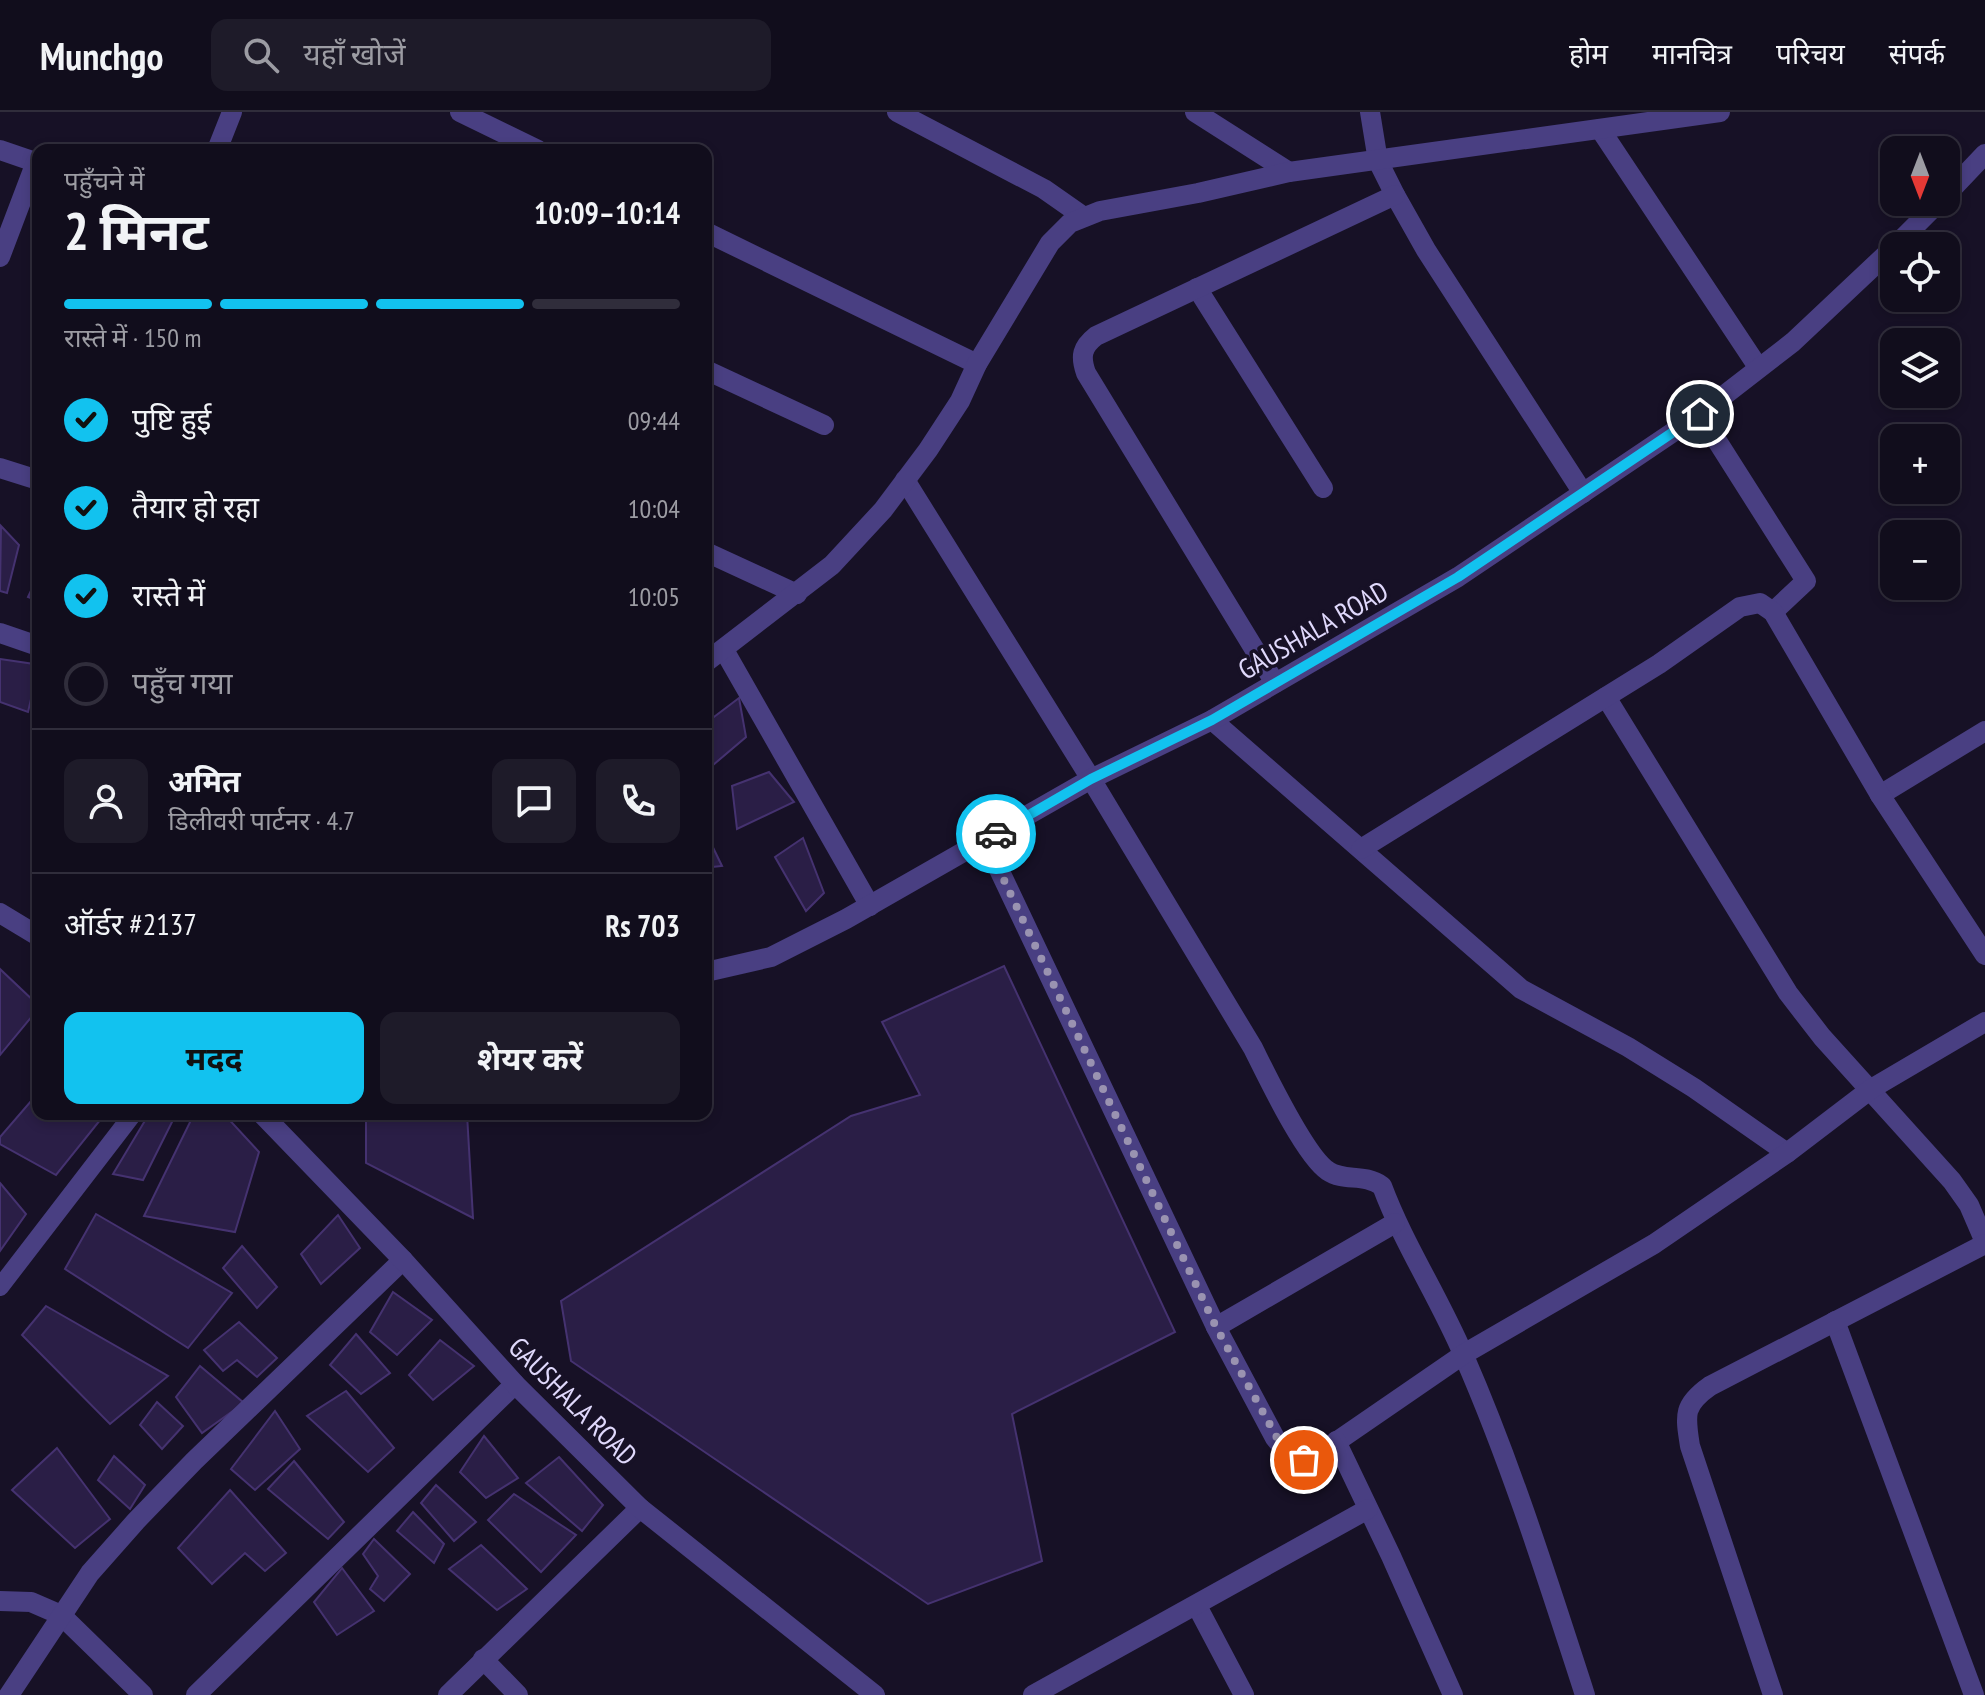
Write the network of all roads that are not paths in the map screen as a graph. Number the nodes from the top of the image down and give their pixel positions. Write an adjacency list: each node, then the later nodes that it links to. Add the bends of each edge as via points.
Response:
1 (232, 112): 8 (street)
2 (460, 112): 9 (street)
3 (897, 112): 19 (street, via 1044,189)
4 (1195, 112): 14 (street)
5 (1370, 112): 13 (street)
6 (1720, 112): 7 (street)
7 (1600, 129): 13 (street); 26 (street)
8 (223, 144)
9 (526, 144)
10 (0, 150): 12 (street)
11 (1985, 154): 16 (street)
12 (32, 160)
13 (1378, 161): 14 (street); 17 (street)
14 (1289, 172): 19 (street)
15 (32, 175): 22 (street)
16 (1960, 180)
17 (1395, 195): 24 (street); 34 (street)
18 (1925, 216): 20 (street, GAUSHALA ROAD)
19 (1084, 217): 25 (street, via 1058,232)
20 (1908, 232)
21 (712, 235): 25 (street)
22 (0, 257)
23 (1880, 259): 26 (street, GAUSHALA ROAD, via 1793,342)
24 (1197, 288): 33 (street); 42 (street, via 1096,336 1082,361)
25 (977, 364): 32 (street, via 960,401)
26 (1758, 367): 28 (street, GAUSHALA ROAD)
27 (712, 373): 29 (street)
28 (1700, 414): 34 (street, GAUSHALA ROAD); 37 (street, via 1806,581)
29 (824, 425)
30 (0, 468): 31 (street)
31 (32, 478)
32 (905, 480): 36 (street, via 832,565); 46 (street)
33 (1323, 488)
34 (1583, 493): 42 (street, GAUSHALA ROAD, via 1458,577)
35 (712, 555): 36 (street)
36 (797, 594): 40 (street)
37 (1773, 612): 43 (street, via 1760,603 1740,607); 47 (street)
38 (0, 633): 39 (street)
39 (32, 644)
40 (724, 650): 41 (street); 50 (street)
41 (712, 658)
42 (1275, 683): 44 (street, GAUSHALA ROAD)
43 (1606, 697): 49 (street); 56 (street, via 1780,981)
44 (1212, 720): 46 (street, GAUSHALA ROAD); 49 (street)
45 (1985, 731): 47 (street)
46 (1091, 779): 48 (street, GAUSHALA ROAD); 60 (street, via 1318,1161 1330,1173 1361,1176 1382,1186)
47 (1880, 795): 53 (street)
48 (985, 840): 50 (street, GAUSHALA ROAD); 65 (street)
49 (1361, 849): 59 (street, via 1521,989 1654,1063)
50 (870, 906): 54 (street, GAUSHALA ROAD, via 771,957)
51 (0, 913): 52 (street)
52 (32, 932)
53 (1985, 955)
54 (712, 971)
55 (1985, 1022): 56 (street)
56 (1871, 1089): 59 (street); 61 (street, via 1952,1181)
57 (128, 1120): 63 (lane)
58 (268, 1120): 62 (street, GAUSHALA ROAD)
59 (1787, 1153): 66 (street, via 1654,1244)
60 (1395, 1223): 65 (street); 66 (street)
61 (1985, 1243): 64 (street)
62 (403, 1260): 67 (street, GAUSHALA ROAD); 73 (street, via 194,1461 90,1573)
63 (0, 1287)
64 (1835, 1321): 85 (street, via 1710,1386 1695,1396 1685,1416 1690,1446); 86 (street)
65 (1216, 1327): 68 (street, via 1286,1454 1304,1460)
66 (1464, 1354): 68 (street); 84 (street, via 1534,1537)
67 (515, 1384): 69 (street, GAUSHALA ROAD); 77 (street)
68 (1336, 1441): 70 (street)
69 (640, 1508): 74 (street); 80 (street, GAUSHALA ROAD)
70 (1368, 1509): 72 (street); 83 (street)
71 (0, 1601): 73 (street, via 31,1602)
72 (1197, 1606): 81 (street); 82 (street)
73 (61, 1615): 75 (street); 76 (street)
74 (483, 1659): 78 (street); 79 (street)
75 (9, 1695)
76 (143, 1695)
77 (196, 1695)
78 (448, 1695)
79 (518, 1695)
80 (875, 1695)
81 (1033, 1695)
82 (1244, 1695)
83 (1453, 1695)
84 (1585, 1695)
85 (1773, 1695)
86 (1974, 1695)

